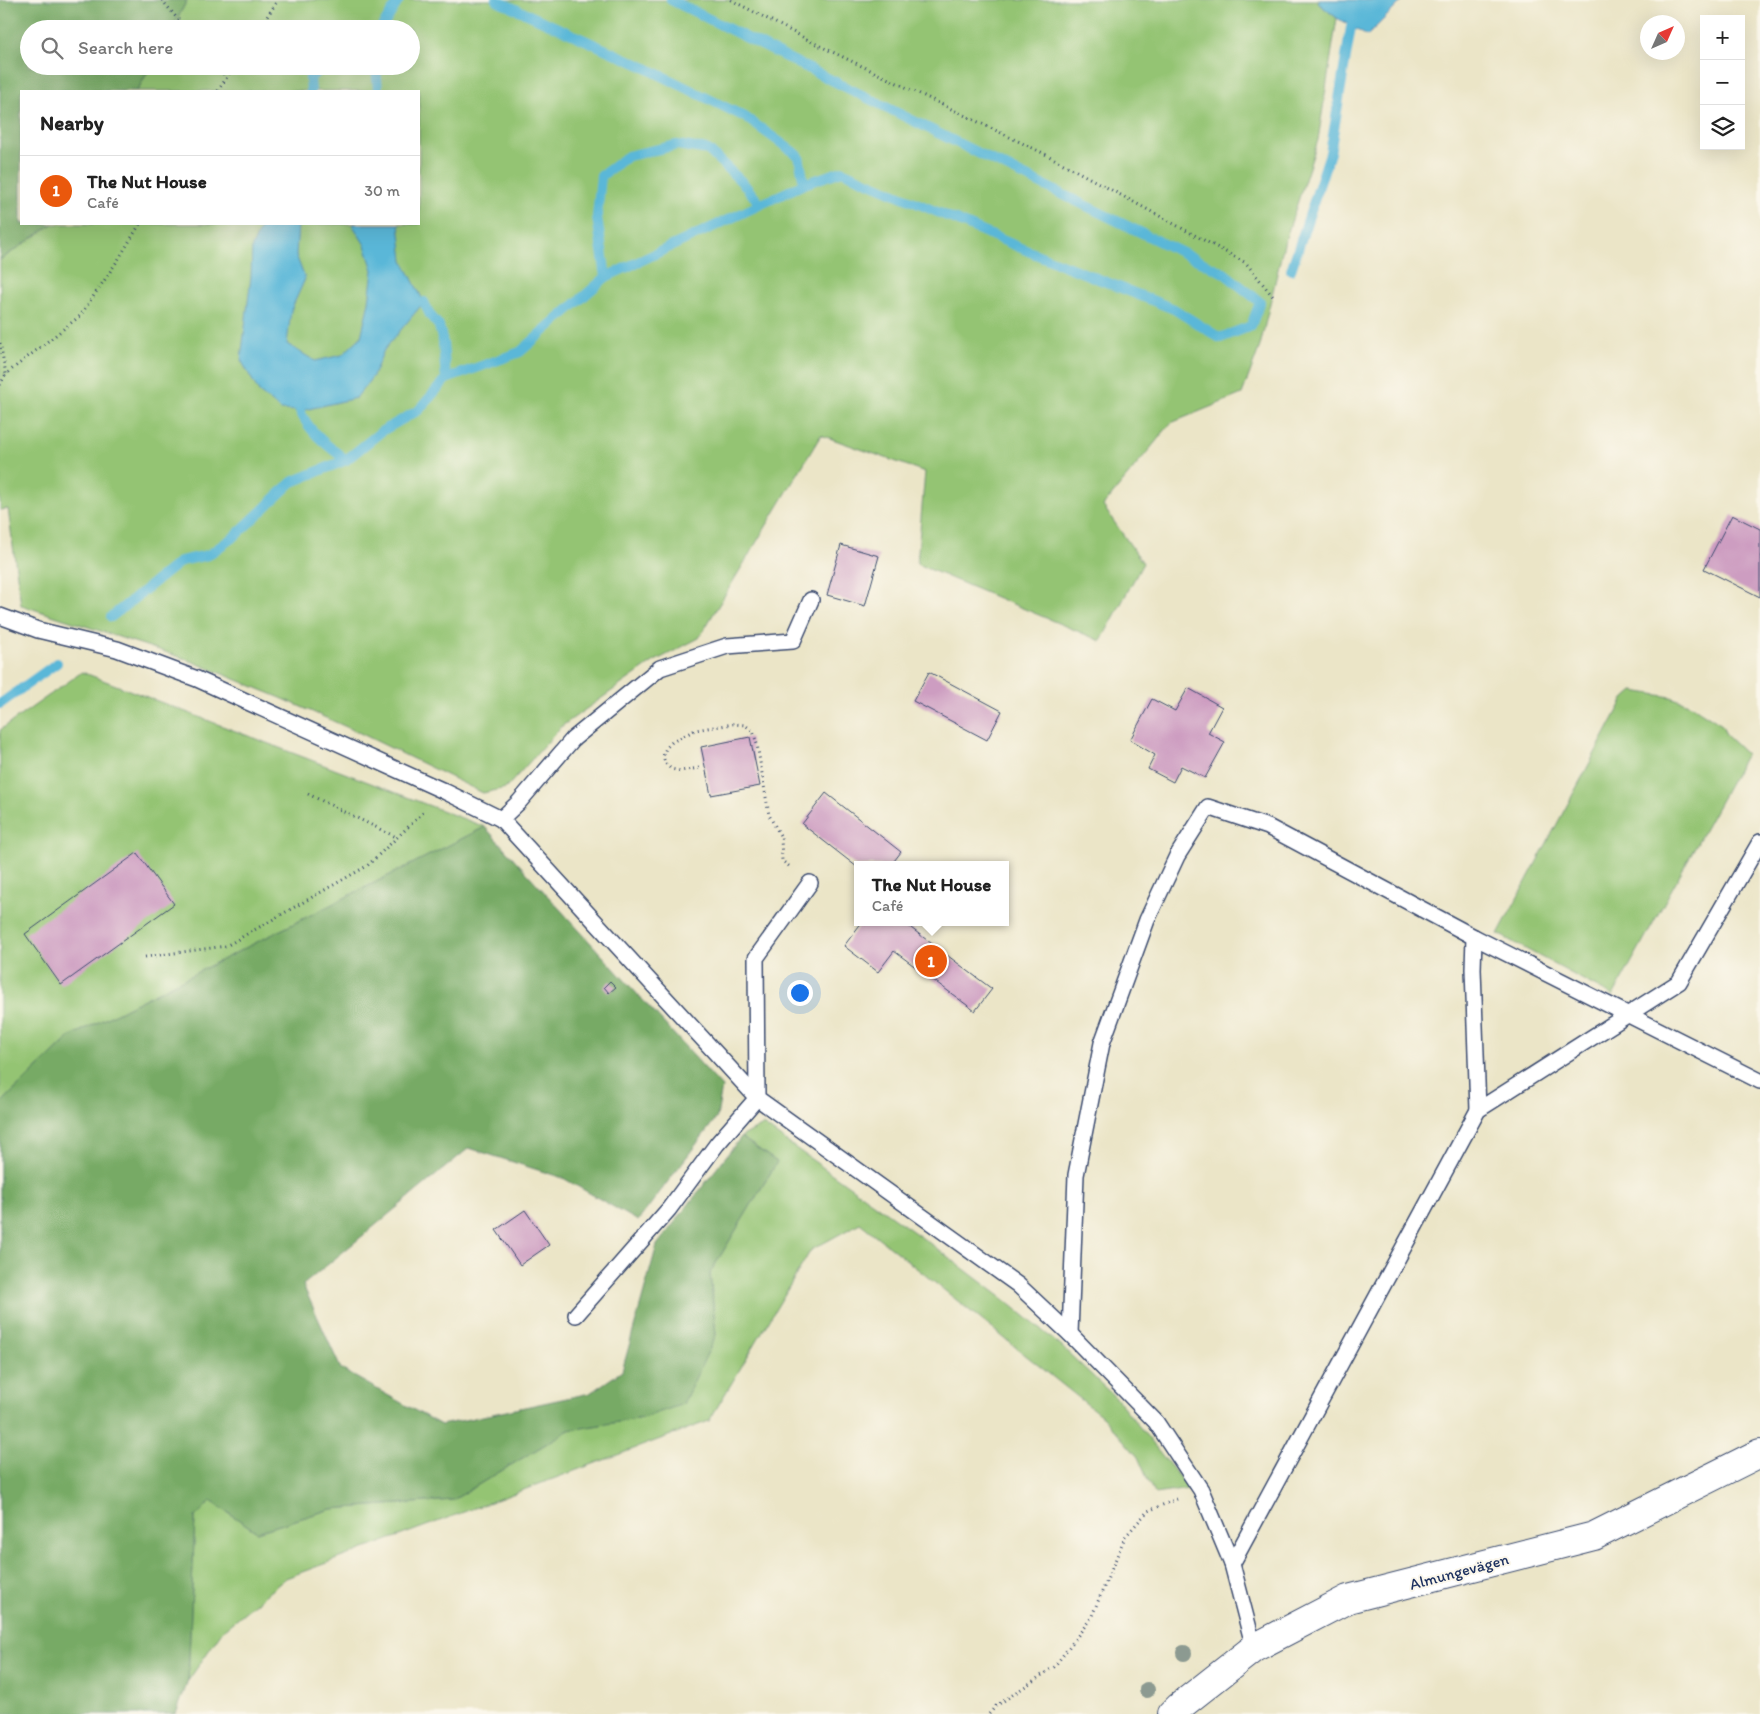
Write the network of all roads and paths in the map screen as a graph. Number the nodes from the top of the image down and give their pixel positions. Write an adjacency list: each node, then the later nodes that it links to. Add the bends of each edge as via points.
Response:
1 (162, 0): 4 (path)
2 (278, 0): 5 (path)
3 (732, 0): 9 (path, via 1047,155 1246,263)
4 (179, 20)
5 (265, 20)
6 (226, 77): 7 (path)
7 (219, 90)
8 (139, 225): 11 (path, via 80,316)
9 (1275, 298)
10 (0, 343): 11 (path)
11 (6, 374): 12 (path)
12 (0, 385)
13 (811, 600): 18 (lane, via 793,642 727,646 660,668 573,739)
14 (0, 616): 16 (lane, via 38,630 117,649 197,679)
15 (699, 768): 21 (path, via 671,769 665,763 666,748 695,730 733,724 745,725 753,731 769,815 781,836 782,860)
16 (446, 792): 18 (lane); 19 (path)
17 (308, 794): 19 (path)
18 (501, 819): 26 (lane)
19 (396, 837): 23 (path, via 367,866 226,946)
20 (1760, 842): 24 (lane, via 1679,982)
21 (810, 883): 26 (lane, via 756,958)
22 (1474, 937): 24 (lane); 27 (lane, via 1472,969); 29 (lane, via 1268,827 1208,807 1177,856 1147,920 1102,1043 1076,1176)
23 (145, 958)
24 (1629, 1015): 25 (lane); 27 (lane)
25 (1760, 1081)
26 (756, 1098): 28 (lane, via 669,1208); 29 (lane, via 1018,1285)
27 (1478, 1110): 32 (lane)
28 (576, 1314)
29 (1070, 1334): 31 (lane, via 1156,1422)
30 (1760, 1453): 33 (street, Almungevägen, via 1594,1536 1348,1600)
31 (1201, 1490): 32 (lane); 34 (path, via 1148,1510 1125,1537 1091,1618 1054,1667)
32 (1232, 1564): 33 (lane)
33 (1254, 1648): 35 (street, Almungevägen)
34 (989, 1714)
35 (1172, 1714)

